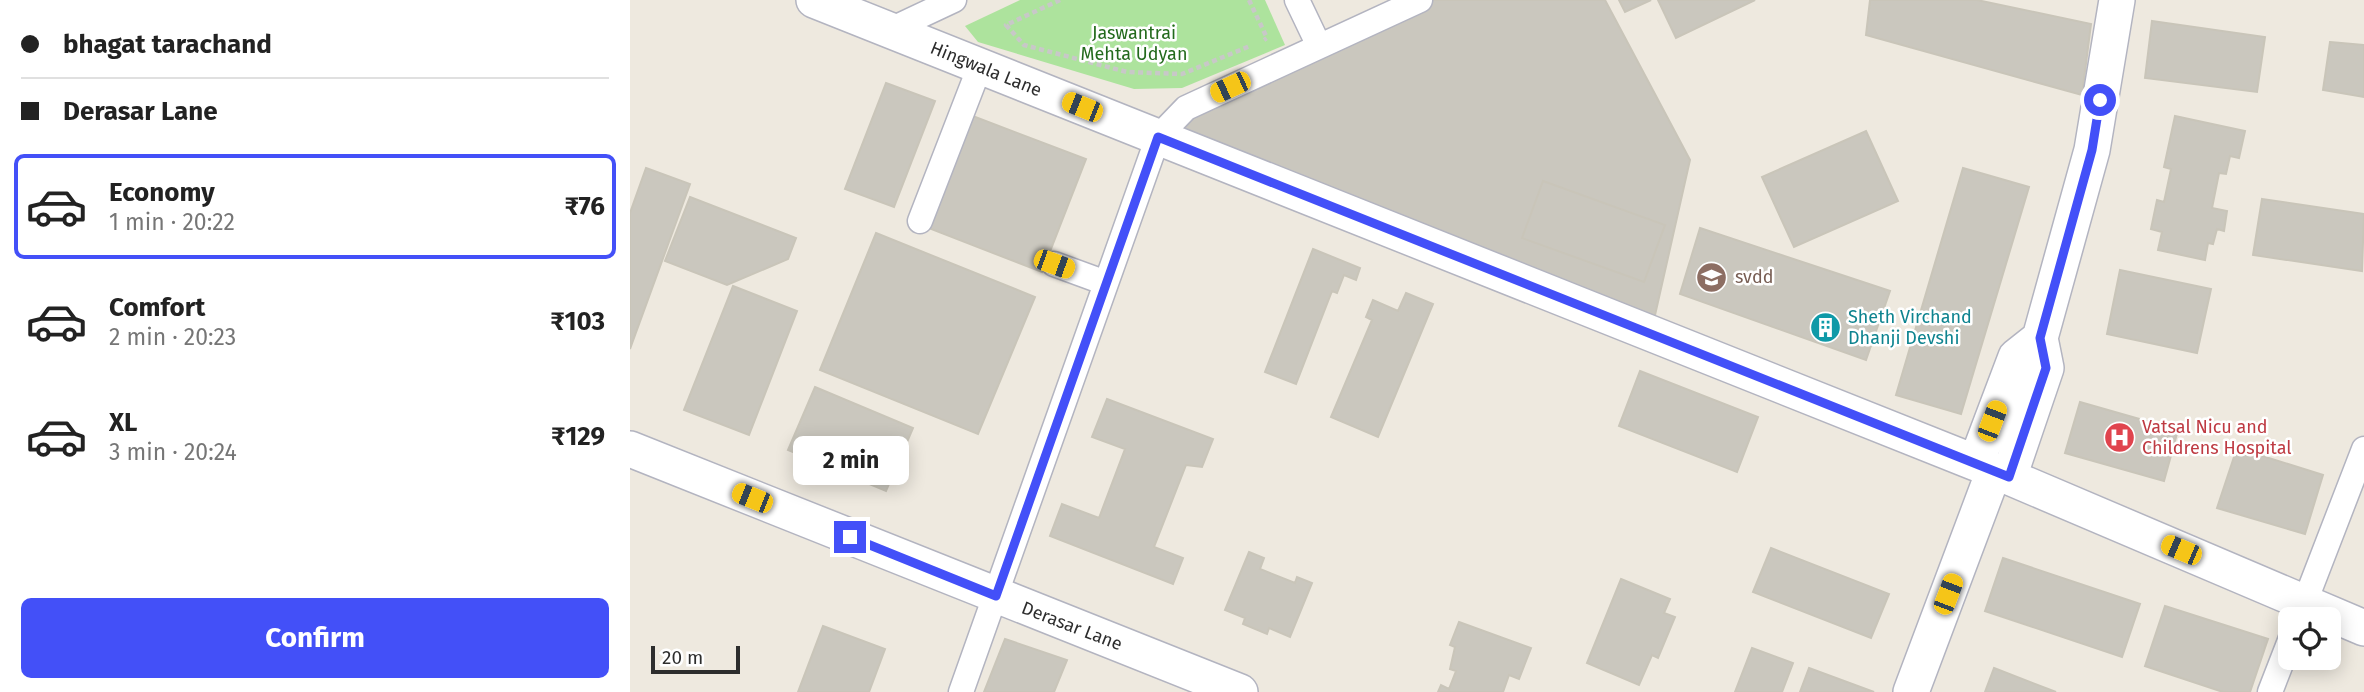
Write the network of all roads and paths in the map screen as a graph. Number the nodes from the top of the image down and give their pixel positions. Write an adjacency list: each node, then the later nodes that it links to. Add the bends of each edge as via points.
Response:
1 (814, 0): 8 (street, Hingwala Lane)
2 (954, 0): 8 (street)
3 (1060, 0): 4 (path, via 1006,25 1024,45 1126,72 1182,74 1267,38)
4 (1249, 0)
5 (1297, 0): 9 (street)
6 (1420, 0): 9 (street)
7 (2118, 0): 17 (street, via 2092,150 2040,338 2046,368)
8 (888, 31): 10 (street, Hingwala Lane)
9 (1319, 46): 11 (street, via 1186,108)
10 (980, 66): 11 (street, Hingwala Lane); 12 (street)
11 (1158, 137): 14 (street); 17 (street, Hingwala Lane)
12 (920, 221)
13 (1054, 264): 14 (street)
14 (1106, 283): 18 (street)
15 (630, 449): 18 (street, Derasar Lane)
16 (2364, 449): 20 (street)
17 (1993, 470): 19 (street, Hingwala Lane); 26 (street)
18 (996, 596): 24 (street); 25 (street, Derasar Lane)
19 (2292, 607)
20 (2303, 607)
21 (2341, 622): 22 (street, Hingwala Lane)
22 (2364, 628)
23 (2279, 670): 27 (street)
24 (961, 692)
25 (1240, 692)
26 (1911, 692)
27 (2270, 692)

